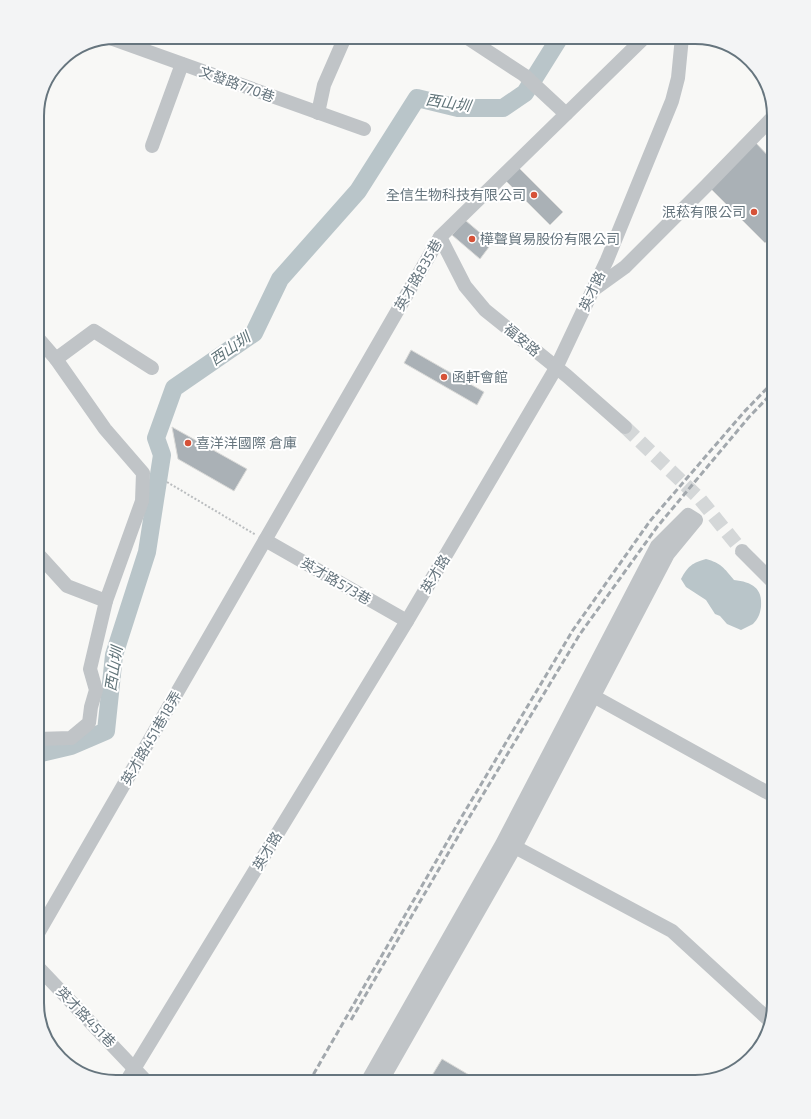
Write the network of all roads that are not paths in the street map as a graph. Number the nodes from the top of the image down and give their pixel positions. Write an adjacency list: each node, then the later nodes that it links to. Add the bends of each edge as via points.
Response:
1 (127, 44): 6 (street, 文發路770巷)
2 (342, 44): 7 (street, via 324,85)
3 (477, 44): 8 (street, via 524,75)
4 (638, 44): 8 (street, 英才路835巷)
5 (681, 44): 13 (street, 英才路, via 678,78 672,101 607,260)
6 (182, 64): 7 (street, 文發路770巷); 11 (street)
7 (318, 113): 10 (street, 文發路770巷)
8 (566, 114): 12 (street, 英才路835巷)
9 (767, 123): 13 (street, via 625,267)
10 (364, 130)
11 (152, 146)
12 (440, 237): 17 (street, 福安路, via 465,286 485,310); 19 (street, 英才路835巷)
13 (592, 290): 17 (street, 英才路)
14 (44, 345): 15 (street)
15 (56, 359): 16 (street, via 94,331); 23 (street, via 105,430 143,473 142,501)
16 (152, 368)
17 (556, 368): 18 (street, 福安路); 24 (street, 英才路)
18 (625, 427)
19 (265, 540): 24 (street, 英才路573巷); 29 (street, 英才路451巷18弄)
20 (742, 551): 22 (street)
21 (44, 561): 23 (street, via 67,586)
22 (767, 576)
23 (106, 600): 26 (street, via 90,669 96,690 89,723 71,738)
24 (407, 621): 32 (street, 英才路)
25 (588, 693): 25 (street, via 668,554 696,520 688,515 657,546); 27 (street); 28 (street)
26 (44, 739)
27 (767, 792)
28 (508, 845): 31 (street, via 672,930); 35 (street); 36 (street)
29 (44, 923)
30 (44, 973): 32 (street, 英才路451巷)
31 (765, 1017)
32 (135, 1069): 33 (street, 英才路); 34 (street, 英才路451巷)
33 (131, 1075)
34 (141, 1075)
35 (371, 1075)
36 (385, 1075)

